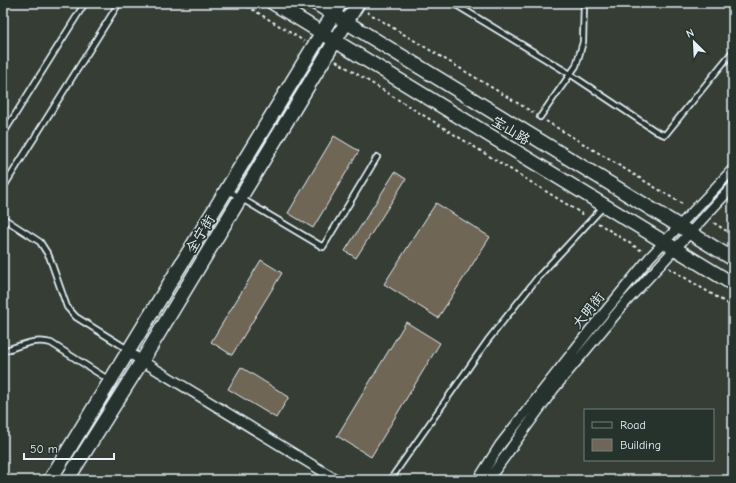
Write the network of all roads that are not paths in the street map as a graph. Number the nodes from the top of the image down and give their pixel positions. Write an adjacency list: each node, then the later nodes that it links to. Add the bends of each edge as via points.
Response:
1 (85, 3): 15 (lane)
2 (119, 3): 19 (lane)
3 (273, 3): 10 (street, 宝山路)
4 (315, 3): 8 (street, 宝山路)
5 (358, 3): 9 (street, 全宁街)
6 (453, 3): 13 (lane)
7 (584, 3): 13 (lane, via 583,42 576,66)
8 (337, 9): 9 (street, 宝山路); 10 (street, 全宁街)
9 (346, 22): 11 (street, 全宁街); 24 (street, 宝山路)
10 (322, 33): 11 (street, 宝山路); 20 (street, 全宁街)
11 (335, 41): 21 (street, 全宁街); 22 (street, 宝山路)
12 (733, 51): 13 (lane, via 665,134 657,132)
13 (570, 74): 14 (lane)
14 (540, 117)
15 (3, 134)
16 (377, 157): 21 (lane, via 323,247)
17 (733, 169): 24 (street, 大明街)
18 (733, 186): 24 (street, 大明街)
19 (3, 188)
20 (227, 190): 21 (lane); 29 (street, 全宁街)
21 (240, 197): 30 (street, 全宁街)
22 (604, 206): 25 (street, 宝山路); 35 (lane, via 538,276 488,340)
23 (3, 218): 29 (lane, via 40,242 49,256 67,307 76,317)
24 (684, 229): 25 (street, 大明街); 26 (street, 宝山路)
25 (670, 245): 27 (street, 宝山路); 36 (street, 大明街, via 650,256 500,446); 37 (street, 大明街, via 660,263 553,390)
26 (733, 259)
27 (733, 284)
28 (3, 350): 31 (lane, via 35,341 51,343)
29 (130, 352): 30 (street); 31 (street, 全宁街)
30 (142, 361): 33 (street, 全宁街); 34 (street)
31 (111, 382): 32 (street, 全宁街)
32 (50, 480)
33 (67, 480)
34 (337, 480)
35 (390, 480)
36 (478, 480)
37 (488, 480)

